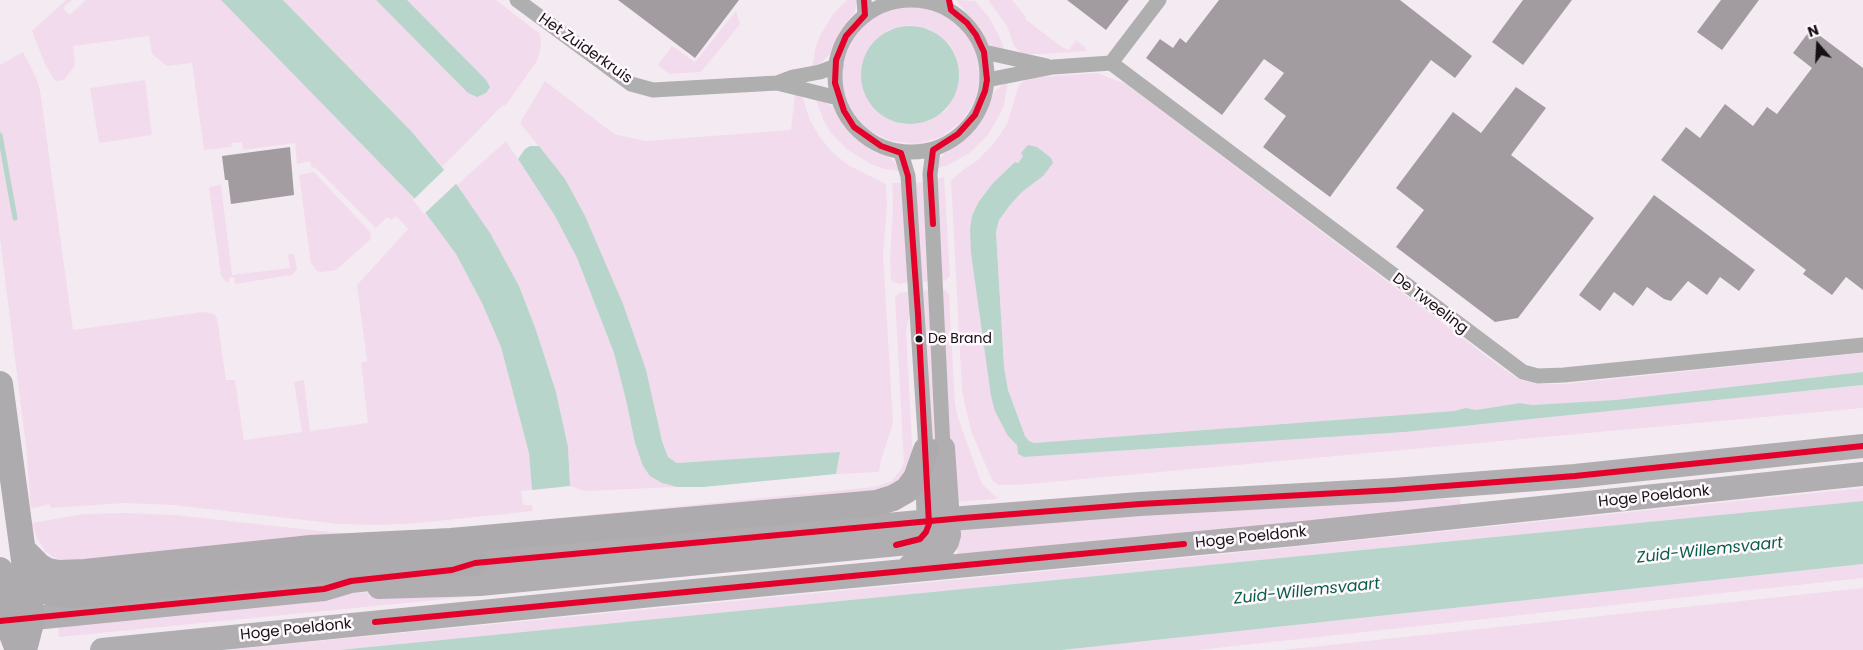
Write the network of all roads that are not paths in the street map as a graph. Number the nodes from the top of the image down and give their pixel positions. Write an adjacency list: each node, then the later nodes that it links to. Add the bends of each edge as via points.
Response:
1 (517, 0): 10 (street, Het Zuiderkruis, via 631,84 653,90)
2 (1159, 0): 6 (street)
3 (950, 5): 4 (street, via 914,0); 5 (street, via 976,35)
4 (865, 8): 7 (street, via 846,36)
5 (984, 52): 8 (street); 9 (street)
6 (1111, 63): 8 (street); 14 (street, De Tweeling, via 1522,372 1538,376 1564,375)
7 (836, 66): 10 (street, Het Zuiderkruis); 11 (street)
8 (1053, 67): 9 (street)
9 (987, 80): 12 (street, via 975,115 958,134)
10 (777, 82): 11 (street, Het Zuiderkruis)
11 (838, 98): 13 (street, via 854,128 881,146)
12 (933, 150): 13 (street); 17 (street, via 930,174)
13 (901, 153): 17 (street, via 908,176)
14 (1863, 344)
15 (0, 384): 19 (highway)
16 (1863, 446): 20 (highway, Hoge Poeldonk, via 1575,476 1140,504)
17 (934, 449): 19 (highway, via 907,490 877,503 451,541 311,548 85,572 48,571 31,560); 22 (highway, via 949,525 947,542 935,555); 24 (highway, via 929,524 920,539 910,543 480,584)
18 (1863, 474): 22 (highway, Hoge Poeldonk)
19 (23, 550): 23 (highway)
20 (475, 563): 23 (highway, via 353,566 71,595 48,592); 24 (highway, Hoge Poeldonk, via 452,570 351,581)
21 (0, 570): 26 (highway)
22 (900, 572): 29 (highway, Hoge Poeldonk)
23 (26, 577): 25 (highway)
24 (324, 589): 25 (highway, Hoge Poeldonk)
25 (32, 619): 26 (highway, Hoge Poeldonk); 28 (highway)
26 (3, 621): 27 (highway)
27 (18, 650)
28 (24, 650)
29 (102, 650)

